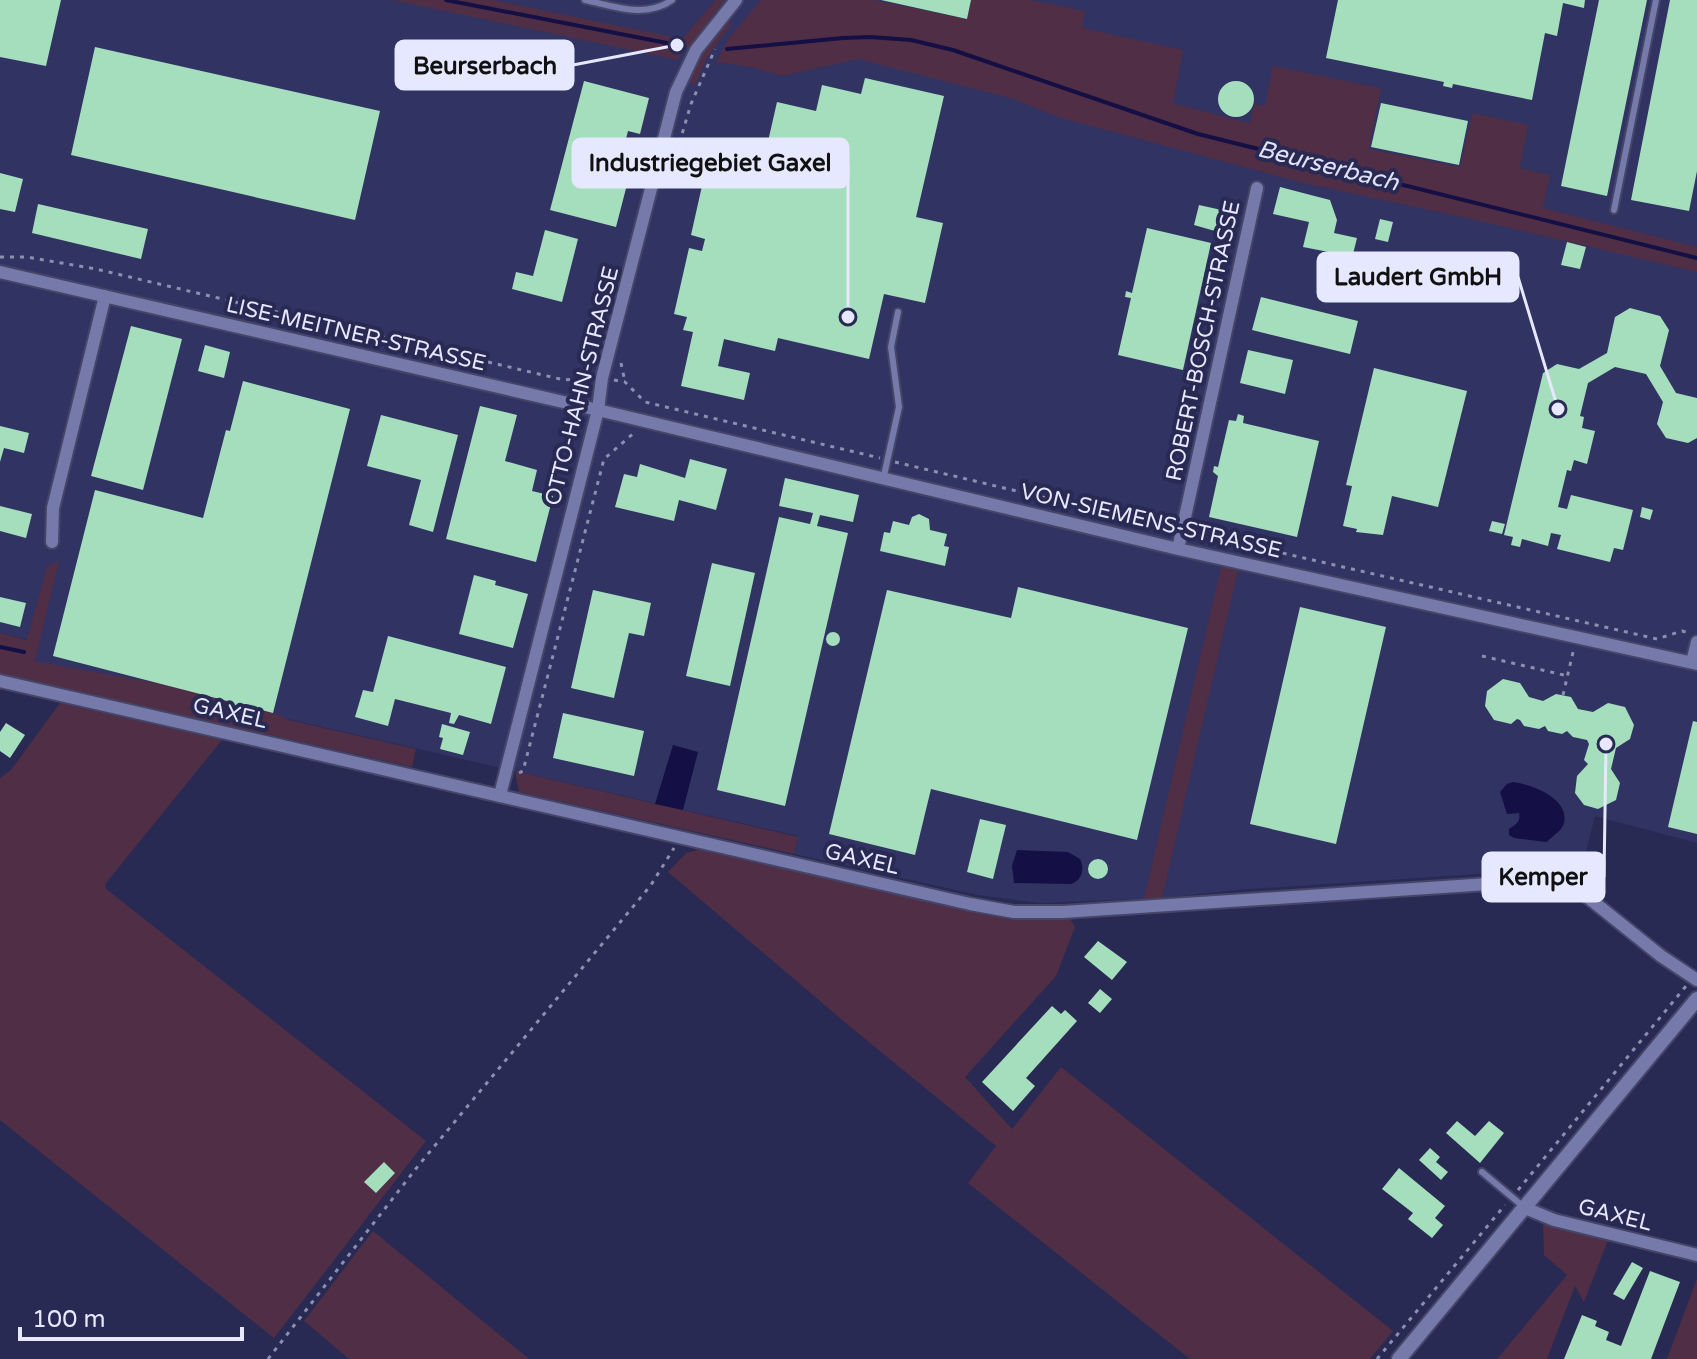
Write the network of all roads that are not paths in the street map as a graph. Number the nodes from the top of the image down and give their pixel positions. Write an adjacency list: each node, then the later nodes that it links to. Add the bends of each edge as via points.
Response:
1 (585, 0): 2 (lane, via 641,11)
2 (672, 0)
3 (736, 0): 10 (street, OTTO-HAHN-STRASSE, via 696,50 676,92)
4 (1656, 0): 6 (lane)
5 (1257, 188): 13 (street, ROBERT-BOSCH-STRASSE)
6 (1614, 210)
7 (0, 272): 8 (street, LISE-MEITNER-STRASSE)
8 (105, 296): 10 (street, LISE-MEITNER-STRASSE); 12 (street, via 53,508)
9 (898, 312): 11 (lane, via 891,347 899,407)
10 (598, 410): 11 (street, VON-SIEMENS-STRASSE); 17 (street, OTTO-HAHN-STRASSE)
11 (883, 480): 13 (street, VON-SIEMENS-STRASSE)
12 (52, 542)
13 (1178, 549): 15 (street, VON-SIEMENS-STRASSE)
14 (1697, 642): 15 (street)
15 (1694, 663)
16 (0, 681): 17 (street, GAXEL)
17 (500, 795): 18 (street, GAXEL, via 970,904 1033,913 1565,879)
18 (1695, 979)
19 (1697, 999): 21 (street)
20 (1482, 1172): 21 (lane)
21 (1525, 1208): 22 (street, GAXEL); 23 (street)
22 (1697, 1255)
23 (1399, 1359)

